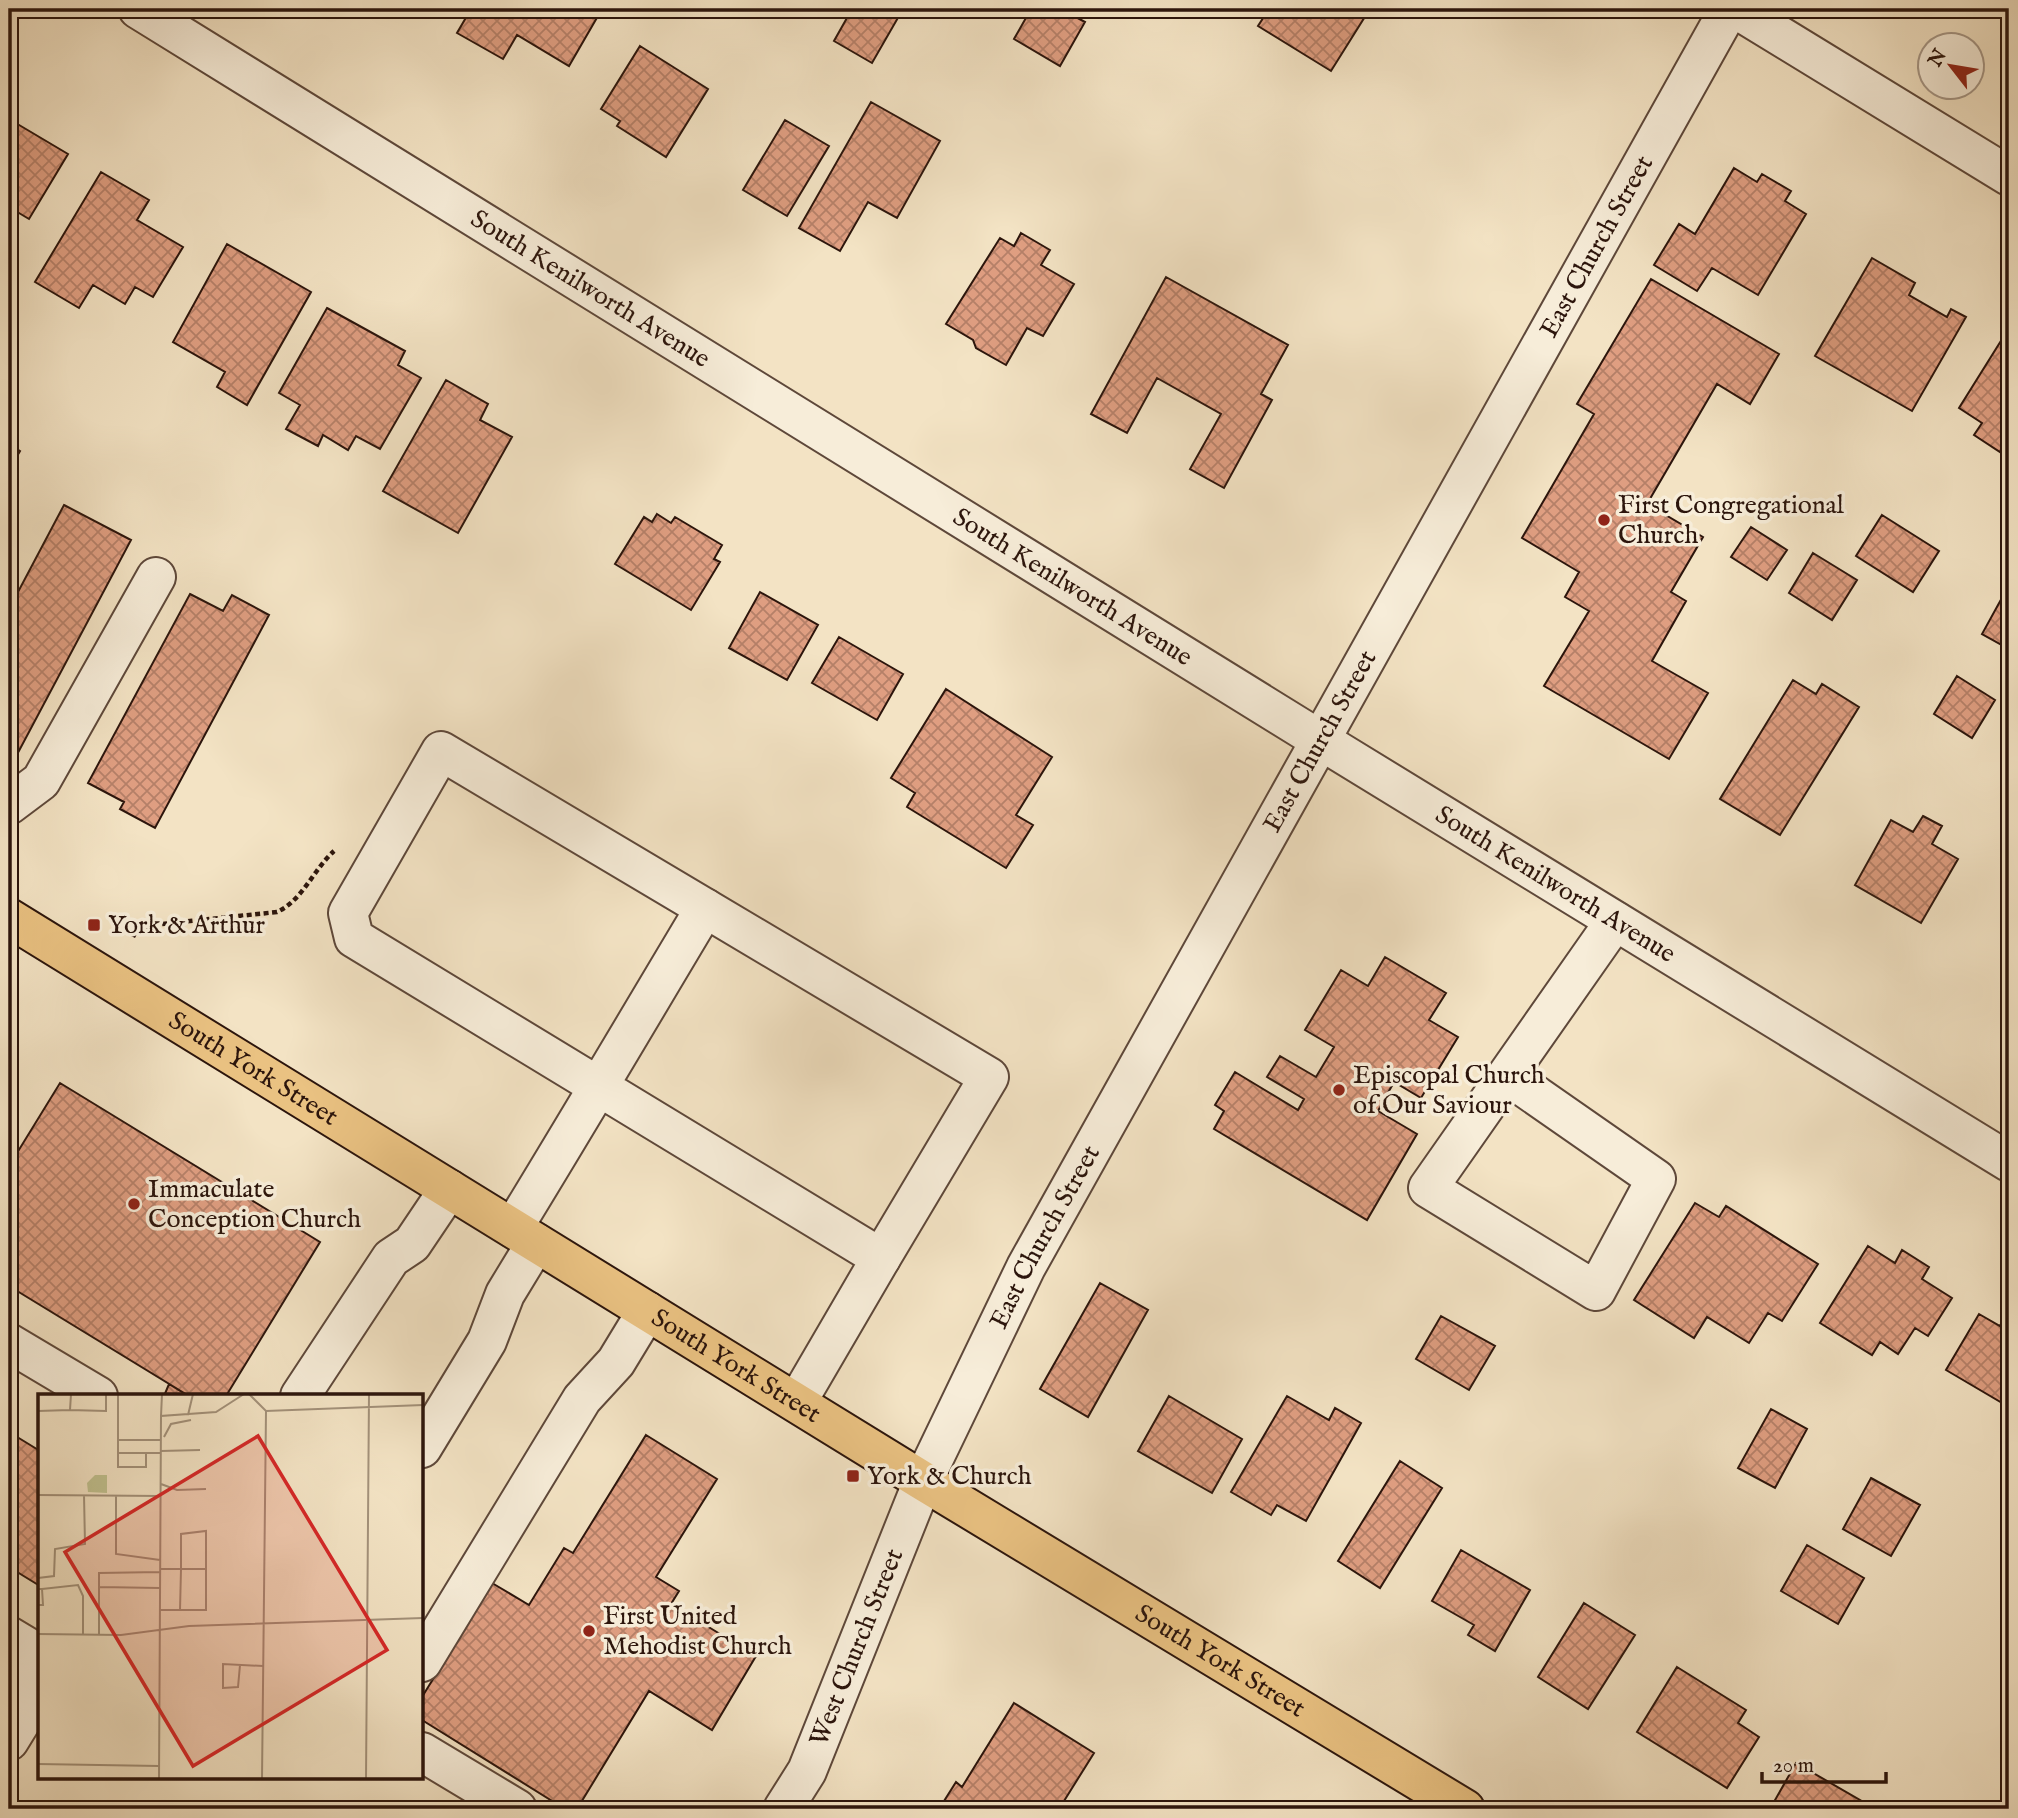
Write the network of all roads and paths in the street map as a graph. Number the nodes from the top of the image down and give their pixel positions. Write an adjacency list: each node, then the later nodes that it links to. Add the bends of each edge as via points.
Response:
1 (138, 9): 6 (street, South Kenilworth Avenue)
2 (1729, 9): 6 (street, East Church Street)
3 (1736, 9): 4 (street)
4 (2009, 176)
5 (156, 577): 7 (street, via 41,781)
6 (1320, 740): 11 (street, South Kenilworth Avenue); 25 (street, East Church Street, via 1026,1267)
7 (9, 806)
8 (379, 859): 9 (street, via 441,751); 12 (path, via 343,844 320,864 290,906 277,912 152,925); 14 (street, via 348,913 354,938)
9 (705, 908): 14 (street); 18 (street, via 989,1077)
10 (9, 918): 16 (main road, South York Street)
11 (1615, 921): 13 (street); 15 (street, South Kenilworth Avenue)
12 (133, 937)
13 (1508, 1076): 13 (street, via 1428,1188 1596,1291 1656,1179)
14 (599, 1086): 17 (street); 18 (street)
15 (2009, 1162)
16 (449, 1189): 17 (main road, South York Street); 22 (street, via 412,1244 391,1258)
17 (524, 1236): 19 (main road, South York Street); 24 (street, via 487,1341)
18 (881, 1258): 23 (street)
19 (647, 1311): 23 (main road, South York Street); 27 (street, via 616,1362 582,1399)
20 (9, 1343): 21 (street)
21 (95, 1394)
22 (301, 1394)
23 (797, 1402): 25 (main road, South York Street)
24 (424, 1445)
25 (923, 1481): 31 (street, West Church Street, via 807,1771); 32 (main road, South York Street)
26 (9, 1636): 28 (street, via 29,1648 33,1702)
27 (424, 1659)
28 (9, 1741)
29 (424, 1753): 30 (street)
30 (517, 1809)
31 (783, 1809)
32 (1465, 1809)

